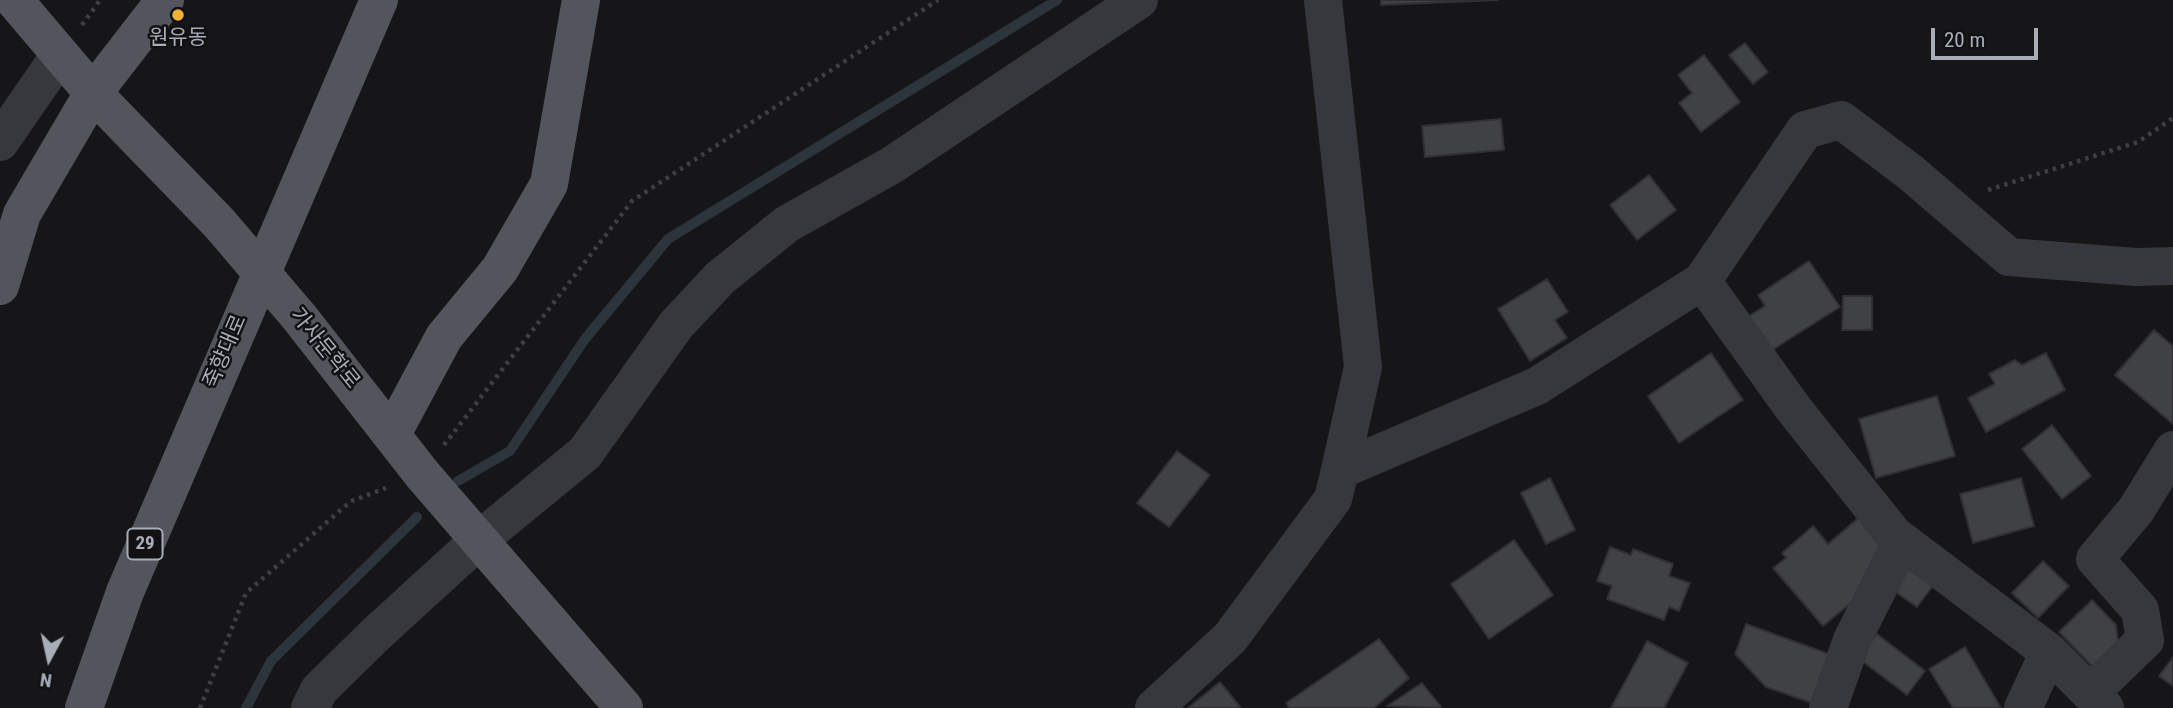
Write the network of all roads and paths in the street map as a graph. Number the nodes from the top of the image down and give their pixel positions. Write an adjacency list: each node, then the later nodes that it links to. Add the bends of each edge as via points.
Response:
1 (14, 0): 8 (main road, 가사문학로)
2 (165, 0): 9 (main road)
3 (379, 0): 24 (main road, 죽향대로 / 29, via 125,592)
4 (581, 0): 16 (main road, via 549,184 500,269 443,337)
5 (939, 0): 19 (path, via 632,201)
6 (1139, 0): 20 (street, via 892,164 787,224 720,278 676,325 585,453)
7 (1323, 0): 18 (street, via 1363,368)
8 (60, 55): 9 (main road, 가사문학로); 11 (street)
9 (93, 93): 15 (main road, via 22,214); 16 (main road, 가사문학로, via 220,223)
10 (2173, 118): 12 (path, via 2138,142)
11 (0, 142)
12 (1947, 204): 13 (street, via 2009,257); 14 (street, via 1841,120 1805,130)
13 (2173, 266)
14 (1702, 281): 18 (street, via 1537,386); 21 (street, via 1793,408)
15 (0, 286)
16 (392, 435): 19 (main road, 가사문학로)
17 (2173, 450): 23 (street, via 2136,510 2095,559 2140,610 2146,640)
18 (1340, 470): 28 (street, via 1333,499 1230,638)
19 (422, 474): 20 (main road, 가사문학로); 25 (path, via 351,501 246,593)
20 (479, 540): 26 (street, via 365,644 319,690); 27 (main road, 가사문학로)
21 (1902, 541): 22 (street); 29 (street, via 1852,640)
22 (2049, 652): 23 (street); 30 (street)
23 (2097, 700)
24 (84, 708)
25 (200, 708)
26 (310, 708)
27 (624, 708)
28 (1154, 708)
29 (1828, 708)
30 (2022, 708)

